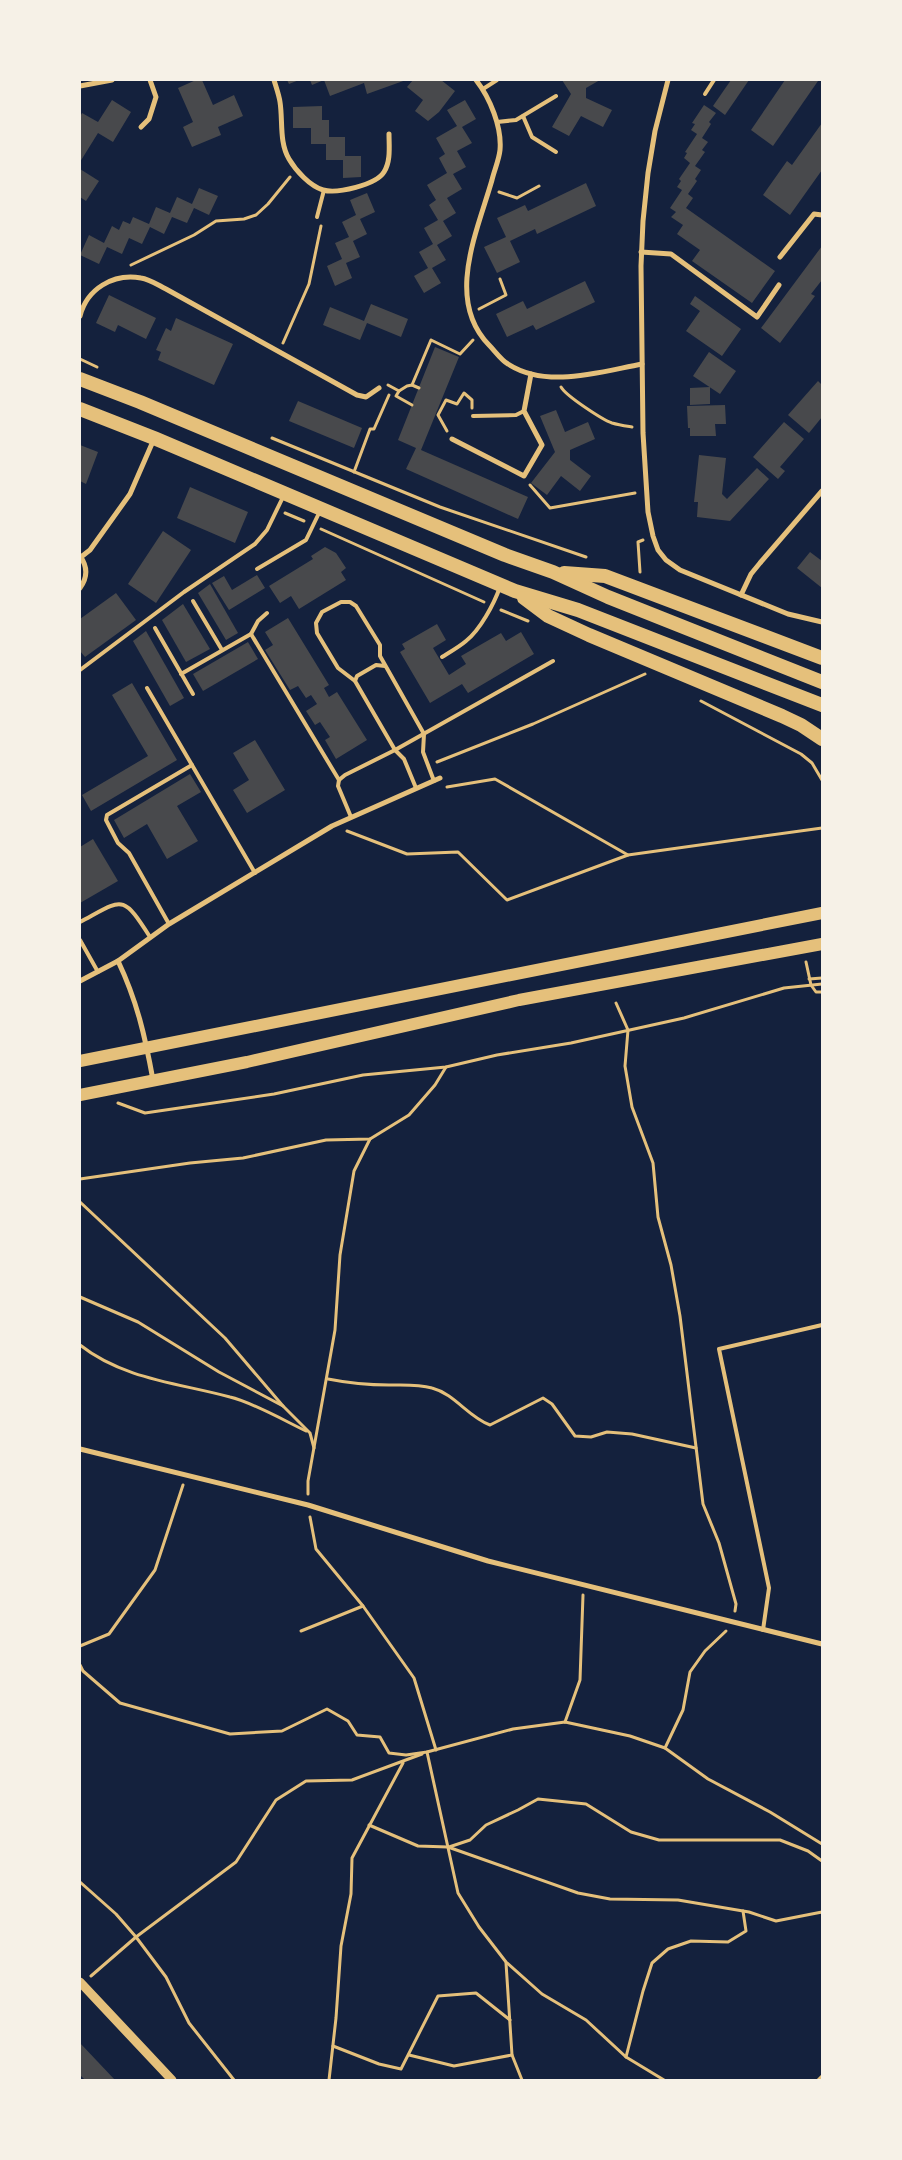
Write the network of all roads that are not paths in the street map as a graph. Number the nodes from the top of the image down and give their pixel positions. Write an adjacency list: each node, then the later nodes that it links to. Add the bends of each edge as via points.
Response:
1 (112, 80): 8 (street)
2 (150, 80): 14 (street, via 156,97 149,119)
3 (274, 80): 17 (street, via 288,158 296,170)
4 (476, 80): 9 (street)
5 (497, 80): 9 (lane)
6 (668, 80): 20 (street, via 648,173)
7 (714, 80): 10 (lane)
8 (80, 86)
9 (483, 89): 13 (street)
10 (705, 94)
11 (556, 96): 12 (lane)
12 (523, 116): 13 (lane); 16 (lane, via 532,137)
13 (498, 122): 26 (street, via 500,150 466,269 467,306 479,335 507,364)
14 (141, 127)
15 (389, 134): 17 (street, via 384,172 361,186)
16 (556, 152)
17 (324, 190): 19 (lane)
18 (822, 215): 21 (street, via 814,214)
19 (317, 217)
20 (641, 252): 22 (street, via 671,254 757,317); 25 (street)
21 (780, 257)
22 (779, 285)
23 (81, 305): 24 (street); 28 (street, via 104,283 124,277 142,278 357,395 366,397)
24 (80, 316)
25 (642, 364): 26 (street, via 556,378); 43 (street, via 648,512 658,550 680,570)
26 (531, 374): 30 (street)
27 (80, 379): 39 (highway)
28 (379, 388)
29 (80, 409): 32 (highway)
30 (524, 411): 31 (lane); 33 (street, via 542,445 524,476)
31 (473, 416)
32 (154, 438): 35 (highway); 37 (street, via 130,494 90,550)
33 (452, 439)
34 (822, 491): 43 (street, via 751,574)
35 (285, 494): 36 (highway); 54 (lane, via 267,530 255,544 184,592)
36 (320, 508): 38 (lane, via 306,540); 40 (highway)
37 (81, 556): 41 (street, via 87,572)
38 (257, 569)
39 (553, 572): 51 (highway, via 605,576); 57 (highway)
40 (501, 585): 42 (highway); 50 (lane, via 493,606 467,641)
41 (80, 588)
42 (515, 591): 60 (highway, via 578,610); 62 (highway, via 548,616 782,716)
43 (741, 595): 46 (street, via 788,614)
44 (193, 601): 49 (lane)
45 (267, 613): 48 (lane)
46 (822, 622)
47 (155, 628): 55 (lane)
48 (250, 634): 49 (lane); 66 (lane)
49 (222, 650): 55 (lane)
50 (442, 657)
51 (822, 658)
52 (553, 661): 61 (lane)
53 (385, 666): 56 (lane, via 376,665 357,676); 56 (lane, via 380,656 380,645 356,606 350,602 334,604 318,616 317,633 338,668); 61 (lane)
54 (80, 670)
55 (181, 674): 59 (lane)
56 (355, 681): 63 (lane)
57 (822, 682)
58 (147, 688): 64 (lane)
59 (193, 694)
60 (822, 705)
61 (424, 734): 63 (lane); 67 (lane, via 423,752)
62 (822, 739)
63 (394, 750): 66 (lane); 68 (lane, via 404,760)
64 (192, 765): 70 (lane); 73 (lane, via 107,815 106,820 118,843 129,853)
65 (440, 778): 67 (street)
66 (339, 780): 69 (lane, via 338,786)
67 (434, 781): 68 (street)
68 (416, 788): 69 (street)
69 (351, 817): 70 (street)
70 (255, 873): 73 (street)
71 (822, 913): 80 (main road)
72 (80, 922): 74 (lane, via 116,902 134,912)
73 (169, 924): 74 (street)
74 (150, 937): 77 (street)
75 (80, 940): 78 (lane)
76 (822, 944): 82 (main road, via 519,1000)
77 (118, 961): 78 (street); 80 (street, via 132,991)
78 (98, 972): 79 (street)
79 (80, 981)
80 (147, 1047): 81 (main road); 82 (street)
81 (80, 1061)
82 (153, 1081): 83 (main road)
83 (80, 1095)
84 (822, 1325): 86 (lane, via 719,1348 769,1588)
85 (80, 1449): 86 (street, via 308,1505 488,1561)
86 (763, 1630): 87 (street)
87 (822, 1644)
88 (81, 1983): 89 (street)
89 (172, 2080)

